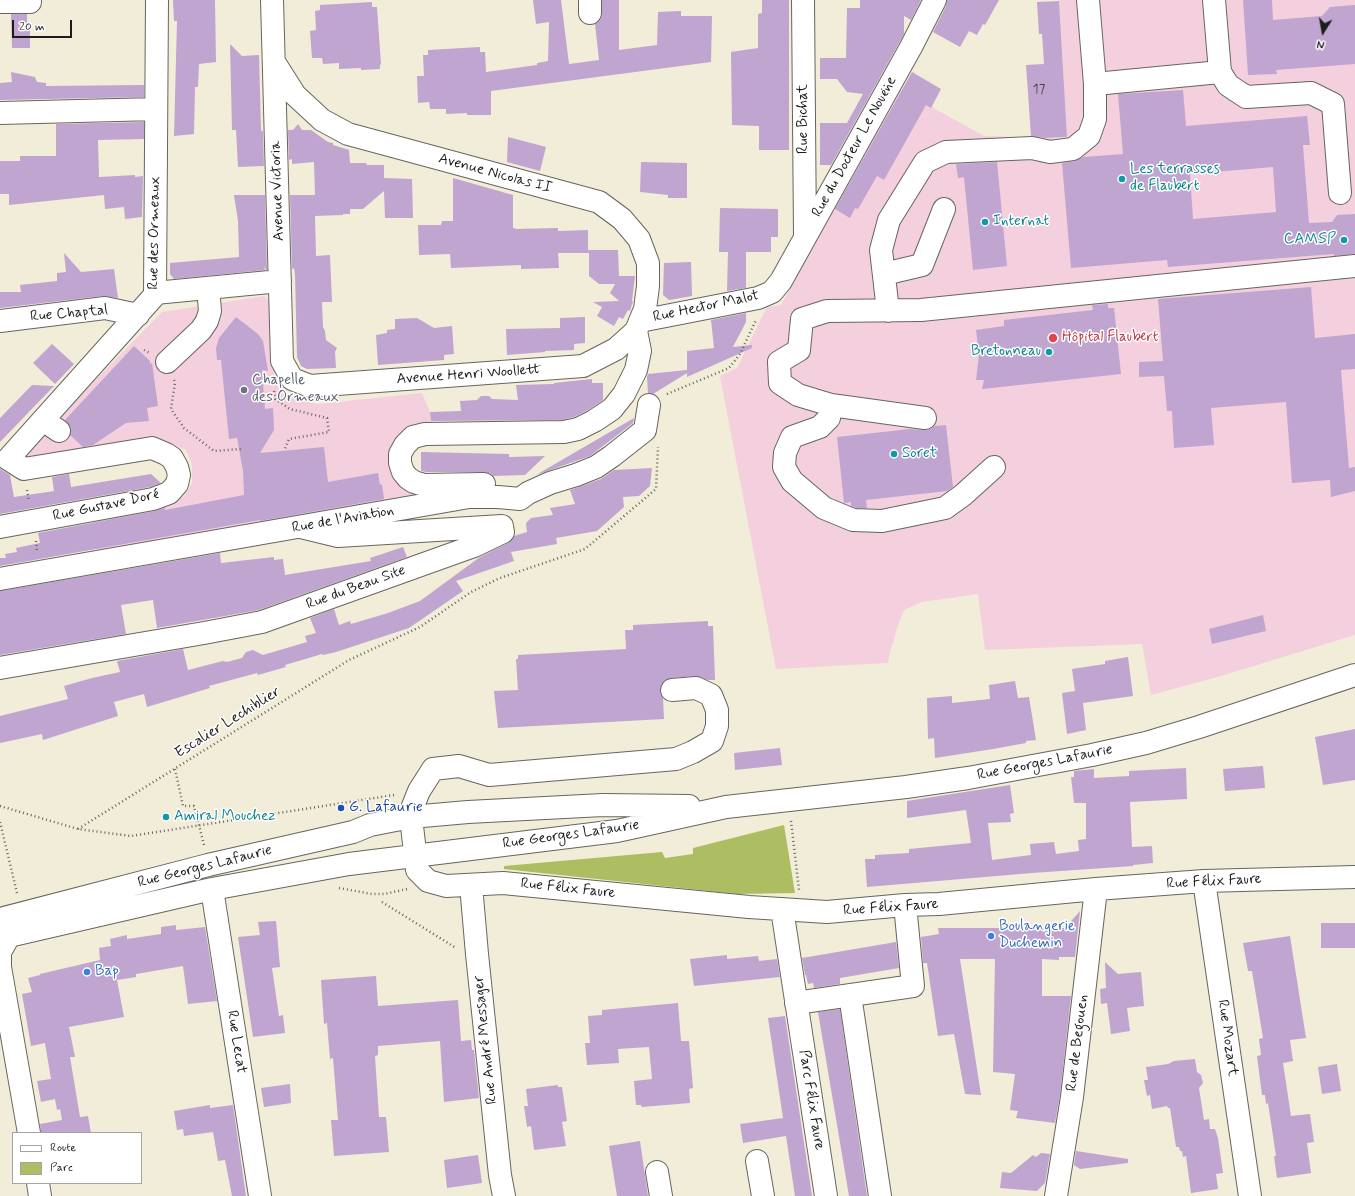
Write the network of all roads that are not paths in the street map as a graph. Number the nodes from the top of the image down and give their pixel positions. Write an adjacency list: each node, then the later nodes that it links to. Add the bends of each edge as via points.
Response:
1 (157, 0): 12 (street, Rue des Ormeaux)
2 (272, 0): 9 (street, Avenue Victoria)
3 (803, 0): 16 (street, Rue Bichat)
4 (935, 0): 16 (street, Rue du Docteur Le Nouëne)
5 (1088, 0): 11 (street)
6 (1214, 0): 10 (street)
7 (0, 2): 8 (street)
8 (30, 2)
9 (274, 62): 19 (street, Avenue Victoria); 26 (street, Avenue Nicolas II, via 295,95 322,120 348,134 599,202 622,218 639,239 648,263 648,286)
10 (1220, 72): 11 (street); 14 (street, via 1228,85 1246,97 1311,93 1333,104)
11 (1095, 84): 18 (street, via 1095,119 1089,136 1073,149 1050,152 1032,148 946,152 925,162 889,220 881,250)
12 (156, 109): 13 (street); 22 (street, Rue des Ormeaux)
13 (0, 113)
14 (1340, 193)
15 (944, 208): 18 (street, via 922,265)
16 (805, 238): 21 (street, Rue du Docteur Le Nouëne)
17 (1355, 266): 23 (street, via 921,310)
18 (884, 274): 23 (street)
19 (280, 281): 20 (street); 28 (street, Avenue Victoria, via 282,360)
20 (208, 288): 22 (street); 27 (street, via 210,311 207,321)
21 (772, 292): 26 (street, Rue Hector Malot, via 758,298)
22 (155, 293): 24 (street, Rue des Ormeaux)
23 (888, 310): 30 (street, via 827,311 802,319 799,350 779,362 780,383 798,395)
24 (138, 315): 25 (street, Rue Chaptal, via 105,308); 32 (street, Rue des Ormeaux, via 51,426)
25 (0, 321)
26 (638, 326): 28 (street, Avenue Henri Woollett, via 616,349 583,366 310,386); 34 (street, via 640,351 636,370 624,394 612,409 594,422 564,432 425,434 413,437 400,454 403,472 414,482 424,485)
27 (167, 362)
28 (292, 378)
29 (655, 401): 34 (street, Rue de l'Aviation, via 645,430 631,441 596,467)
30 (831, 405): 31 (street); 33 (street, via 829,418 820,427 792,437 785,453 784,467 792,481 824,508 853,520 882,521 945,508)
31 (925, 418)
32 (4, 460): 35 (street, Rue Gustave Doré, via 24,469 152,448 172,458 179,475 177,484 169,493 153,499)
33 (994, 467)
34 (550, 483): 36 (street, Rue de l'Aviation, via 520,499 469,497)
35 (0, 527)
36 (301, 527): 37 (street, Rue de l'Aviation); 38 (street, Rue du Beau Site, via 338,536 502,526 503,532 474,546 262,622)
37 (0, 579)
38 (0, 668)
39 (1355, 675): 41 (street, Rue Georges Lafaurie, via 1199,727 1146,743 1092,755 906,787)
40 (672, 690): 42 (street, via 696,688 710,695 717,710 717,726 712,741 693,752 676,758 489,774 459,766 433,769 419,791)
41 (726, 806): 42 (street, Rue Georges Lafaurie, via 603,805); 43 (street, Rue Georges Lafaurie, via 617,831)
42 (411, 817): 43 (street); 51 (street, Rue Georges Lafaurie, via 370,825 353,832 208,865 21,913)
43 (415, 855): 46 (street, Rue Félix Faure, via 417,870 428,881 446,886); 47 (street, Rue Georges Lafaurie, via 349,864)
44 (1355, 877): 45 (street, Rue Félix Faure)
45 (1204, 881): 48 (street, Rue Félix Faure); 66 (street, Rue Mozart)
46 (471, 885): 50 (street, Rue Félix Faure, via 503,883); 60 (street, Rue André Messager, via 476,954)
47 (212, 889): 51 (street, Rue Georges Lafaurie); 59 (street, Rue Lecat)
48 (1096, 889): 49 (street, Rue Félix Faure); 65 (street, Rue de Begouen, via 1072,1097)
49 (905, 905): 50 (street, Rue Félix Faure, via 827,912); 52 (street, via 913,986)
50 (782, 909): 53 (street, Parc Félix Faure)
51 (3, 931): 54 (street, via 0,967)
52 (850, 995): 53 (street); 64 (street)
53 (796, 1003): 63 (street, Parc Félix Faure)
54 (30, 1132)
55 (757, 1161): 62 (street)
56 (657, 1172): 61 (street)
57 (38, 1184): 58 (street)
58 (40, 1196)
59 (260, 1196)
60 (504, 1196)
61 (661, 1196)
62 (763, 1196)
63 (826, 1196)
64 (880, 1196)
65 (1056, 1196)
66 (1250, 1196)

